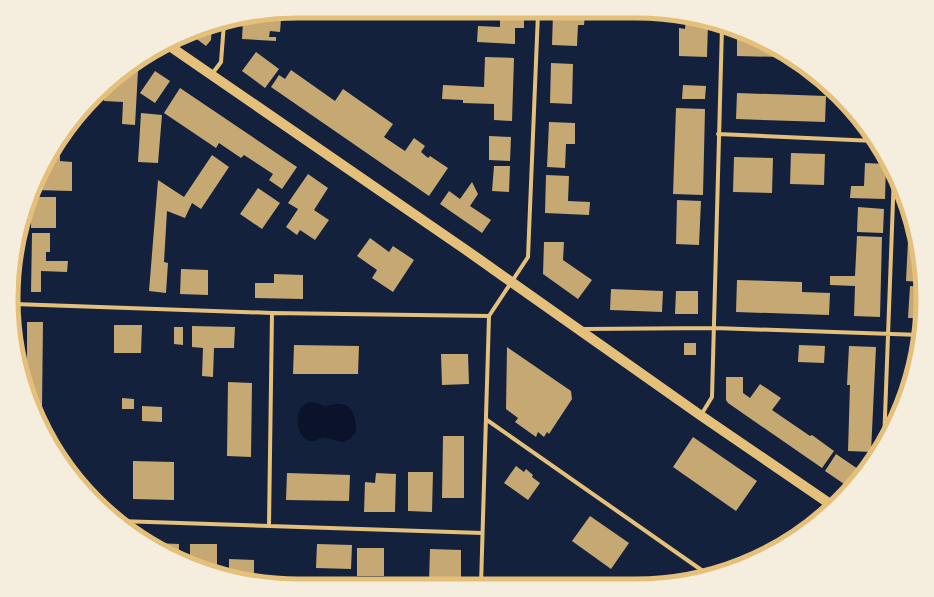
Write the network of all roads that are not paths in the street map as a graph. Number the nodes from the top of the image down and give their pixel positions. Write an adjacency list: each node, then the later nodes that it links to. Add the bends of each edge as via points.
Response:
1 (538, 18): 9 (street, via 528,257)
2 (224, 29): 5 (street, via 221,62)
3 (722, 32): 6 (street)
4 (172, 48): 5 (main road)
5 (212, 76): 9 (main road)
6 (718, 134): 7 (street); 13 (street)
7 (867, 141)
8 (894, 188): 15 (street)
9 (511, 282): 12 (street); 14 (main road)
10 (18, 304): 11 (street)
11 (272, 312): 12 (street); 22 (street)
12 (489, 316): 18 (street)
13 (714, 328): 14 (street); 15 (street); 17 (street, via 712,397)
14 (578, 329): 17 (main road)
15 (889, 333): 16 (street); 19 (street)
16 (914, 335)
17 (700, 415): 20 (main road)
18 (487, 420): 23 (street); 24 (street)
19 (885, 427)
20 (828, 502)
21 (128, 521): 22 (street)
22 (269, 525): 23 (street)
23 (482, 533): 25 (street)
24 (702, 571)
25 (481, 579)

